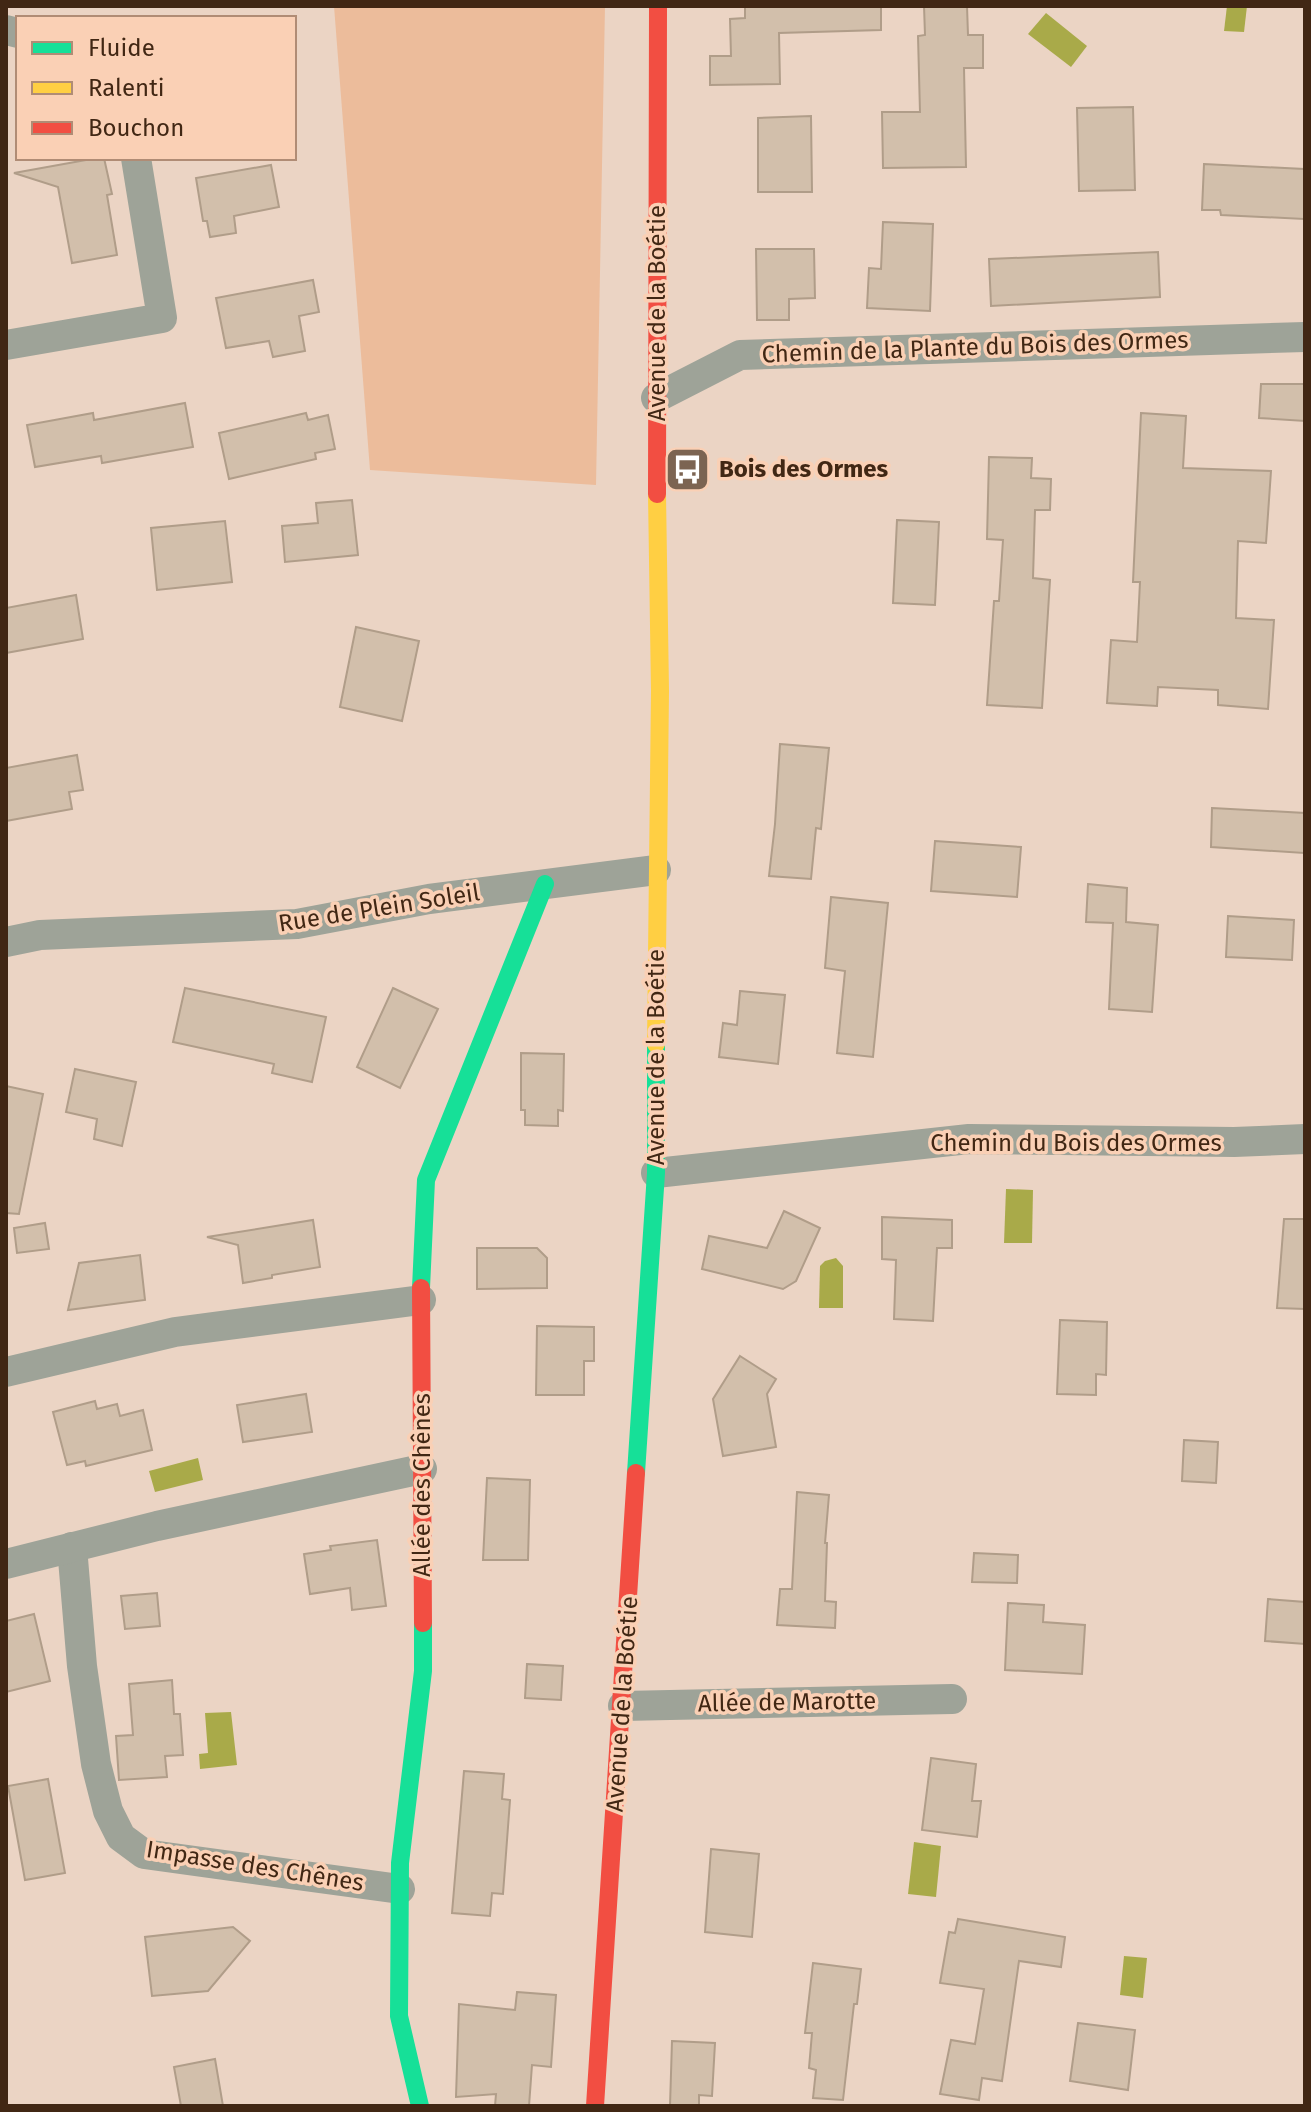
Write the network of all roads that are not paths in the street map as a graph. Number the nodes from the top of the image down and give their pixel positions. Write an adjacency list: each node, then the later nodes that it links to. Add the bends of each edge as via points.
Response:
1 (658, 6): 5 (main road, Avenue de la Boétie)
2 (136, 160): 4 (street, via 162,318)
3 (1305, 337): 5 (street, Chemin de la Plante du Bois des Ormes, via 740,355)
4 (6, 345)
5 (656, 398): 6 (main road, Avenue de la Boétie)
6 (656, 870): 7 (street, Rue de Plein Soleil); 10 (main road, Avenue de la Boétie)
7 (545, 884): 8 (street, Rue de Plein Soleil, via 297,924 40,935); 11 (main road, Allée des Chênes, via 426,1180)
8 (6, 942)
9 (1305, 1139): 10 (street, Chemin du Bois des Ormes, via 969,1139)
10 (656, 1173): 17 (main road, Avenue de la Boétie)
11 (421, 1300): 12 (street, via 175,1332); 13 (main road, Allée des Chênes)
12 (6, 1372)
13 (422, 1469): 14 (street); 18 (main road, Allée des Chênes, via 423,1671)
14 (72, 1547): 15 (street); 18 (street, Impasse des Chênes, via 96,1764 121,1837 144,1854)
15 (6, 1564)
16 (952, 1699): 17 (street, Allée de Marotte)
17 (623, 1706): 20 (main road, Avenue de la Boétie)
18 (400, 1889): 19 (main road, Allée des Chênes, via 399,2016)
19 (420, 2106)
20 (595, 2106)

